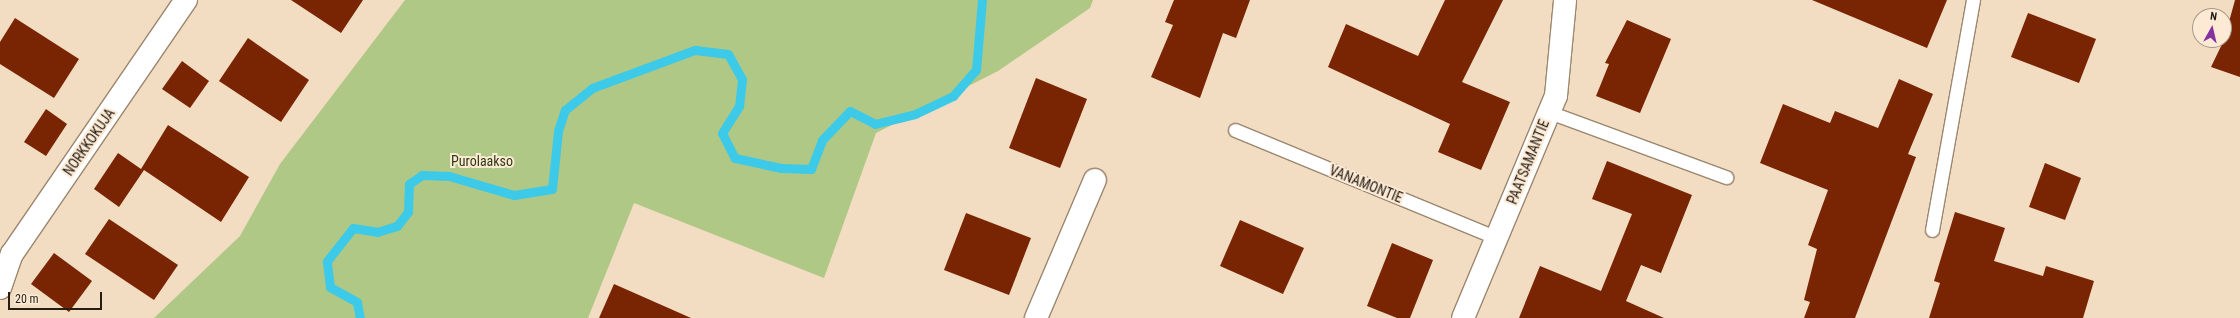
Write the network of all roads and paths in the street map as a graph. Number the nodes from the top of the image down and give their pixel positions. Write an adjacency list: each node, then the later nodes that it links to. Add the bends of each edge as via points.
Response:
1 (186, 0): 10 (street, NORKKOKUJA, via 12,254)
2 (1566, 0): 4 (street, PAATSAMANTIE, via 1556,96)
3 (1973, 0): 8 (lane)
4 (1549, 112): 6 (lane); 9 (street, PAATSAMANTIE)
5 (1235, 130): 9 (lane, VANAMONTIE)
6 (1726, 177)
7 (1095, 180): 11 (street)
8 (1932, 230)
9 (1497, 238): 12 (street, PAATSAMANTIE)
10 (0, 288)
11 (1036, 318)
12 (1463, 318)

